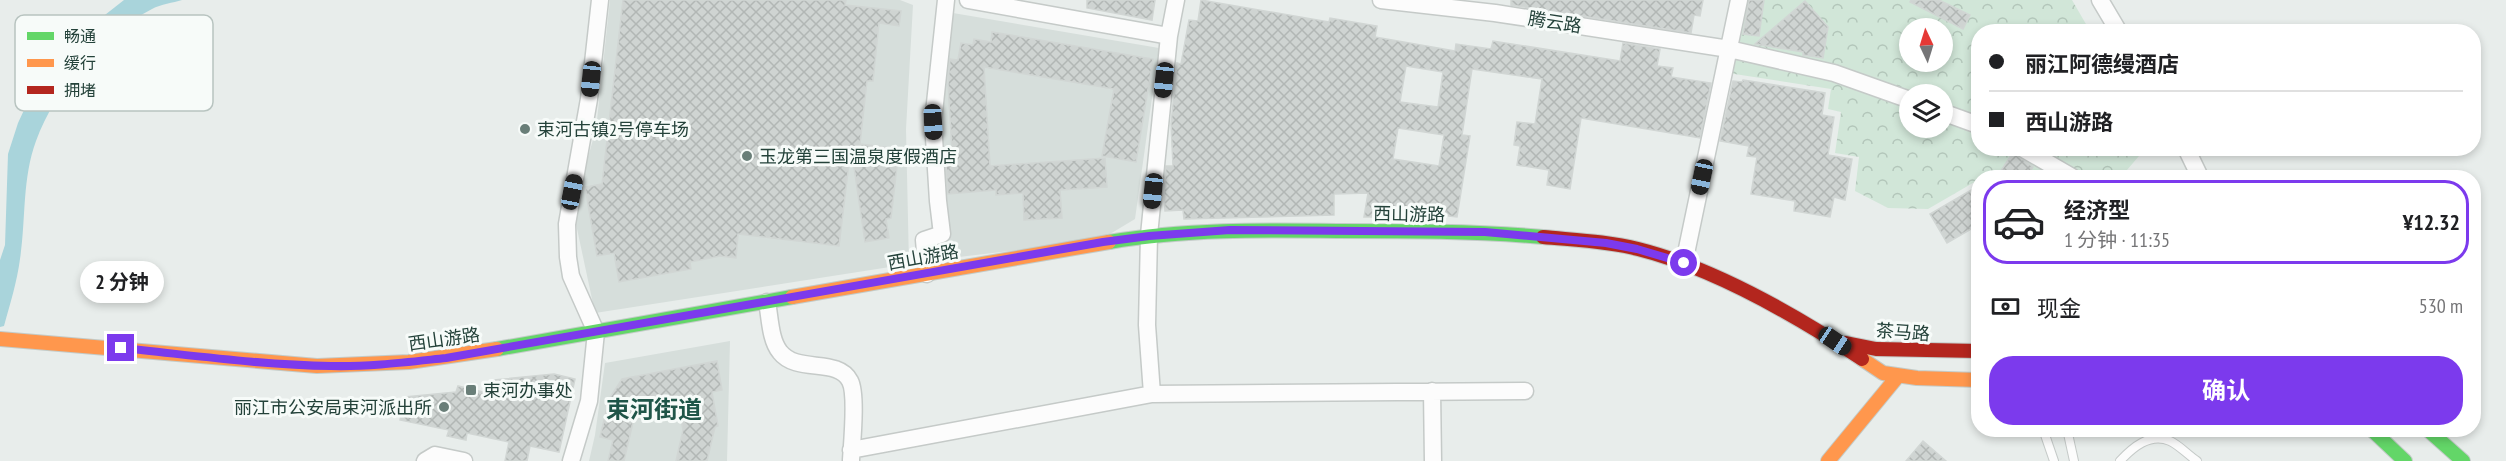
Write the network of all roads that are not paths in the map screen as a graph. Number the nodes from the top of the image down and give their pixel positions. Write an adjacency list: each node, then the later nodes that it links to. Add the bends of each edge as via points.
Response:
1 (600, 0): 23 (street, via 589,99 566,238 571,276)
2 (946, 0): 21 (street, via 933,122 942,234 924,240)
3 (968, 0): 10 (street)
4 (1176, 0): 10 (street)
5 (1381, 0): 8 (street, 腾云路)
6 (1739, 0): 11 (street)
7 (2100, 0): 9 (street)
8 (1496, 6): 11 (street, 腾云路)
9 (2114, 24)
10 (1168, 36): 19 (street)
11 (1729, 49): 12 (street, 腾云路, via 1834,73); 20 (street)
12 (1899, 96)
13 (1953, 116): 14 (street)
14 (1971, 122)
15 (2036, 156): 17 (street)
16 (2190, 156): 18 (street)
17 (2060, 170)
18 (2197, 170)
19 (1149, 236): 20 (street, 西山游路, via 1230,230 1485,232 1606,243); 21 (street, 西山游路); 31 (street, via 1147,325)
20 (1684, 263): 25 (street, 西山游路, via 1720,278)
21 (927, 274): 22 (street, 西山游路)
22 (767, 302): 23 (street, 西山游路); 36 (street, via 780,353 794,363 836,369 850,381)
23 (596, 332): 24 (street, 西山游路, via 446,358 333,366); 39 (street, via 589,401)
24 (0, 339)
25 (1835, 341): 26 (street, 茶马路, via 1876,349); 27 (street, 茶马路, via 1883,373)
26 (1971, 351)
27 (1898, 376): 28 (street, 茶马路); 41 (street)
28 (1971, 380)
29 (1432, 391): 30 (street); 31 (street); 40 (street)
30 (1525, 391)
31 (1152, 394): 36 (street)
32 (2046, 437): 42 (lane)
33 (2069, 437): 43 (lane)
34 (2380, 437): 46 (street)
35 (2436, 437): 47 (street)
36 (851, 456)
37 (425, 461): 38 (street, via 435,455)
38 (464, 461)
39 (571, 461)
40 (1433, 461)
41 (1828, 461)
42 (2054, 461)
43 (2074, 461)
44 (2120, 461): 45 (lane, via 2134,446 2169,440)
45 (2197, 461)
46 (2405, 461)
47 (2463, 461)

